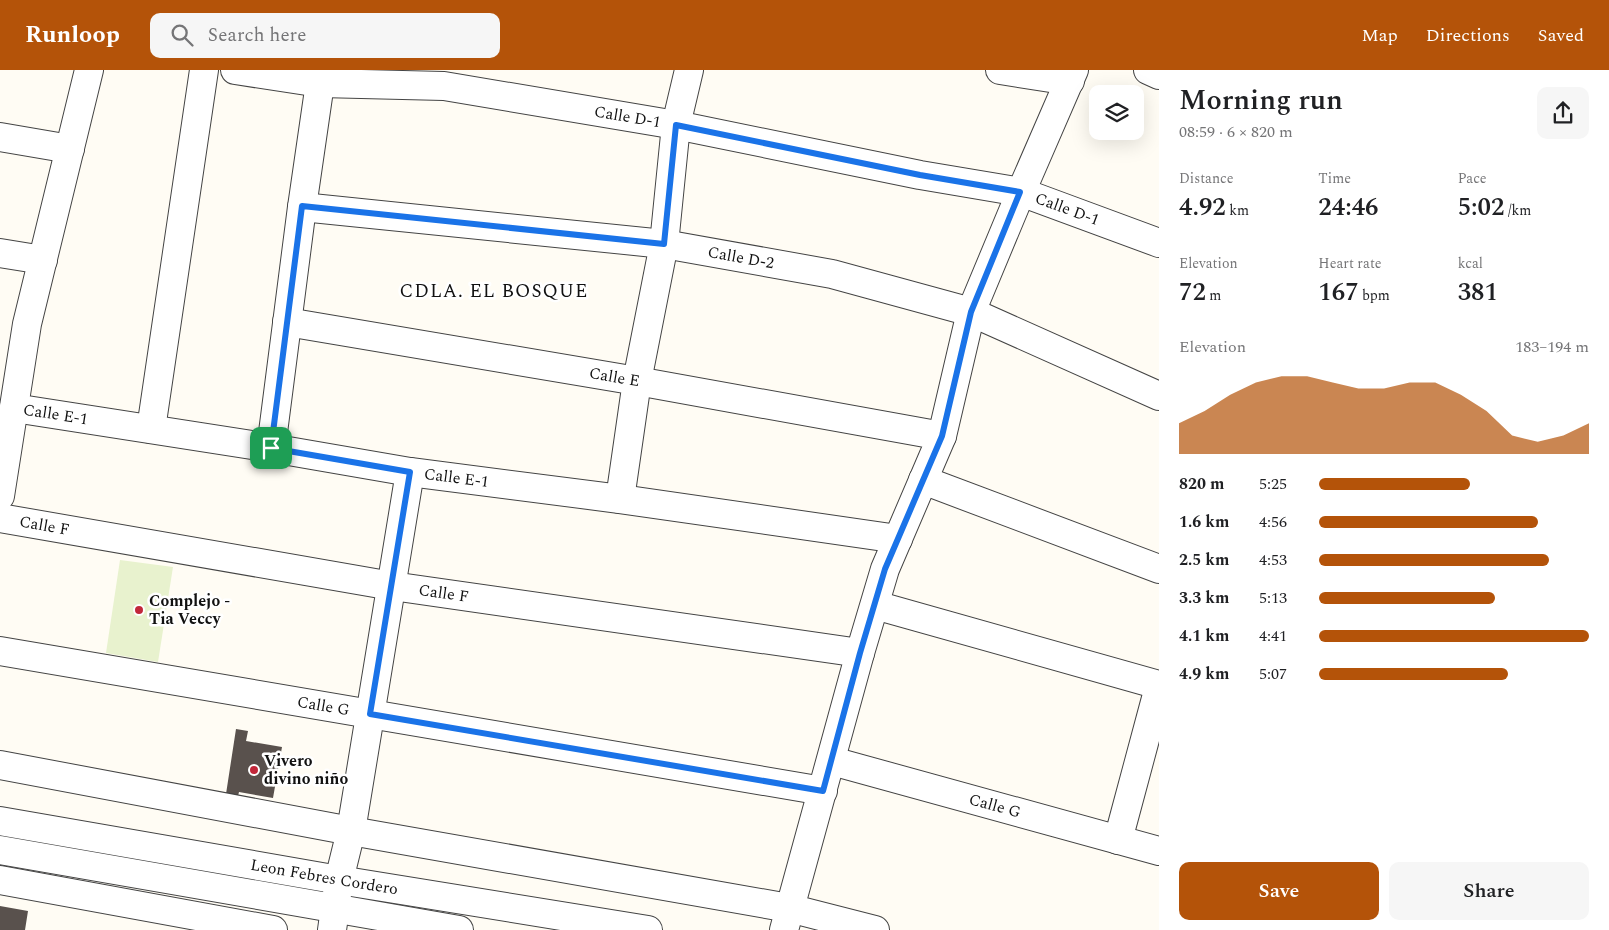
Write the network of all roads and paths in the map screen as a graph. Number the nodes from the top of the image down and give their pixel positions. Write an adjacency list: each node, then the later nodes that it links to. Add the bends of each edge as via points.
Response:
1 (89, 70): 13 (street)
2 (204, 70): 26 (street)
3 (234, 70): 10 (street, Calle D-1)
4 (689, 70): 11 (street)
5 (1000, 70): 7 (street)
6 (1148, 70): 8 (street)
7 (1072, 75): 14 (street)
8 (1159, 76)
9 (445, 78): 10 (street, Calle D-1); 11 (street, Calle D-1)
10 (320, 83): 15 (street)
11 (676, 125): 14 (street, Calle D-1); 17 (street)
12 (0, 138): 13 (street)
13 (70, 149): 19 (street)
14 (1020, 192): 16 (street, Calle D-1); 20 (street)
15 (302, 206): 17 (street, Calle D-2); 21 (street)
16 (1159, 243)
17 (664, 244): 20 (street, Calle D-2, via 832,274); 23 (street)
18 (0, 253): 19 (street)
19 (43, 260): 22 (street, via 27,324)
20 (971, 312): 24 (street, Calle D-2); 27 (street)
21 (287, 322): 23 (street, Calle E); 28 (street)
22 (10, 370): 25 (street)
23 (637, 381): 27 (street, Calle E); 32 (street)
24 (1159, 396)
25 (14, 408): 26 (street, Calle E-1); 30 (street)
26 (151, 429): 28 (street, Calle E-1)
27 (942, 436): 31 (street)
28 (271, 448): 29 (street, Calle E-1)
29 (410, 472): 32 (street, Calle E-1); 36 (street)
30 (1, 480)
31 (923, 480): 34 (street); 35 (street)
32 (620, 498): 34 (street, Calle E-1)
33 (0, 518): 36 (street, Calle F)
34 (898, 539): 37 (street)
35 (1159, 569)
36 (392, 586): 39 (street, Calle F); 41 (street)
37 (875, 605): 39 (street); 40 (street)
38 (0, 651): 41 (street, Calle G)
39 (860, 653): 42 (street)
40 (1159, 686): 47 (street)
41 (370, 714): 44 (street, Calle G); 46 (street)
42 (832, 761): 44 (street); 47 (street, Calle G)
43 (0, 765): 46 (street)
44 (823, 791): 53 (street)
45 (0, 821): 52 (street, Leon Febres Cordero)
46 (351, 831): 52 (street); 53 (street)
47 (1118, 840): 48 (street, Calle G)
48 (1159, 851)
49 (10, 852): 50 (street); 54 (street, Leon Febres Cordero)
50 (0, 871)
51 (0, 880): 55 (street)
52 (339, 880): 54 (street); 57 (street, Leon Febres Cordero)
53 (786, 919): 58 (street)
54 (334, 920): 56 (street, Leon Febres Cordero)
55 (273, 930)
56 (459, 930)
57 (648, 930)
58 (875, 930)

